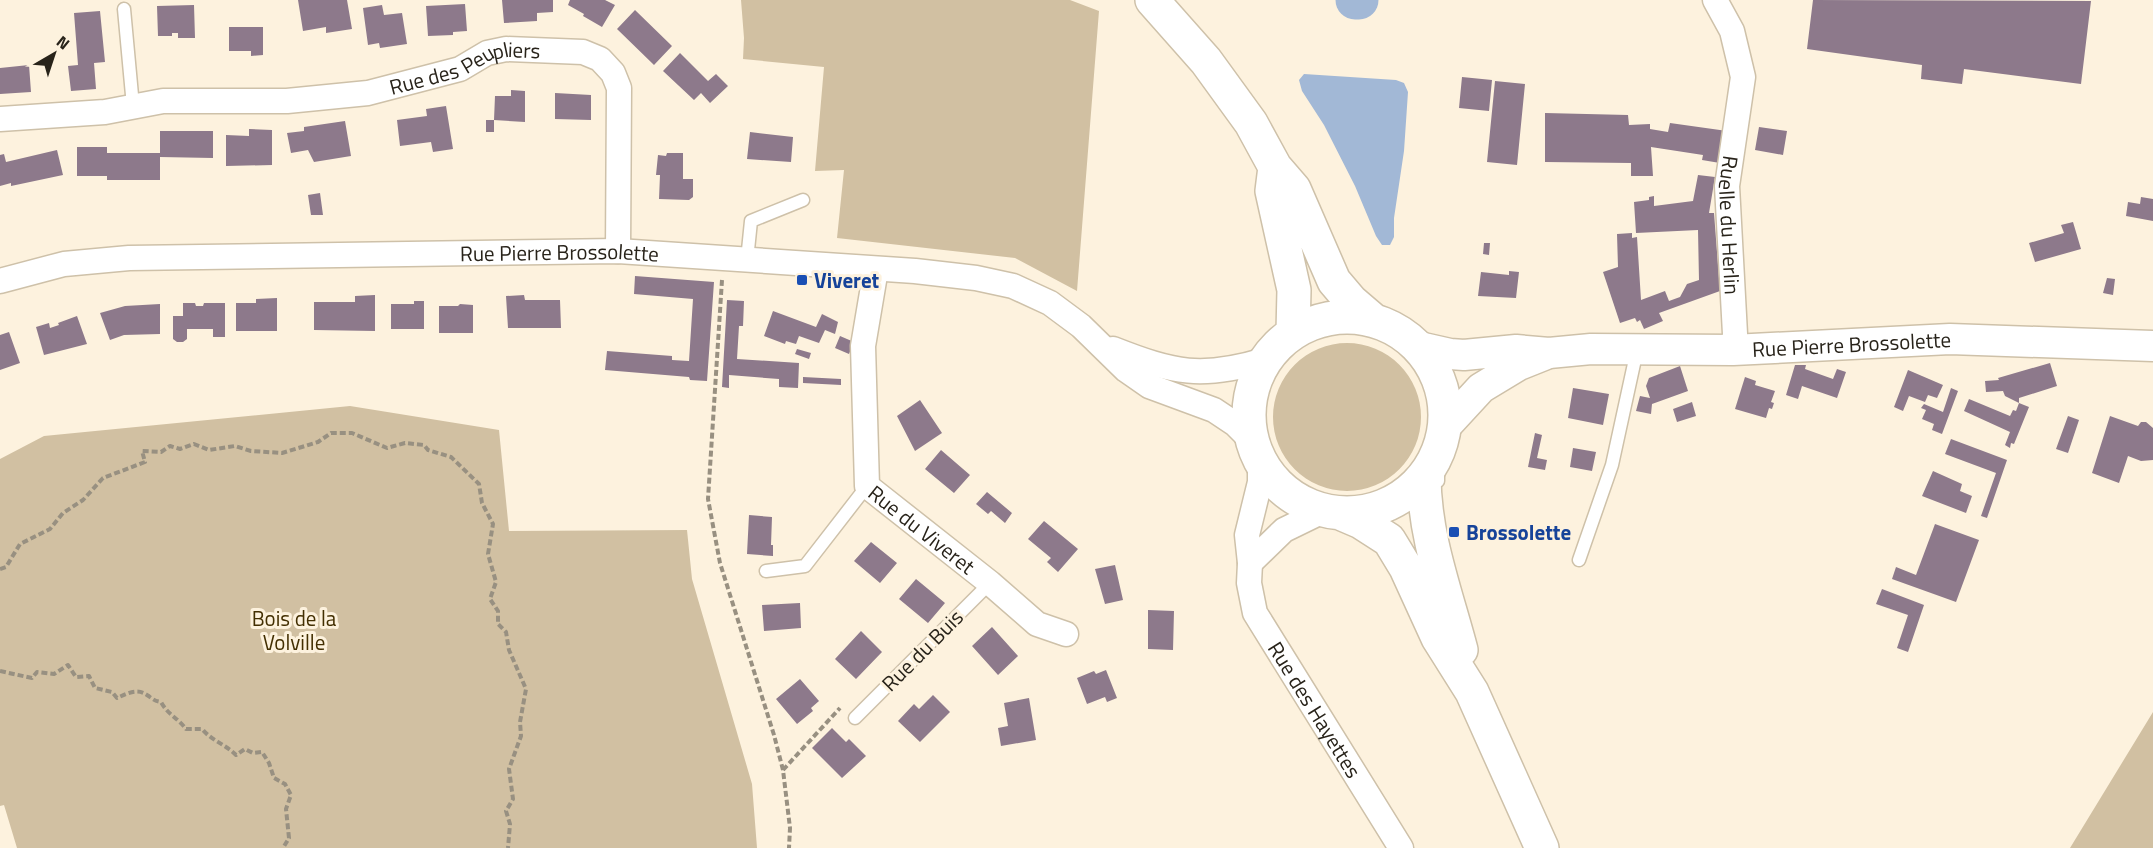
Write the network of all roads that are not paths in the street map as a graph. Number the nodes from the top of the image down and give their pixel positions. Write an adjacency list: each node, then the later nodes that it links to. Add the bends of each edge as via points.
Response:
1 (1152, 0): 6 (main road, via 1206,61 1251,123)
2 (1715, 0): 18 (street, Ruelle du Herlin, via 1732,31 1743,77 1727,186)
3 (124, 9): 4 (lane)
4 (133, 106): 5 (street, Rue des Peupliers, via 105,112); 8 (street, Rue des Peupliers, via 163,101 287,101 368,93 460,69 487,53 506,49 583,52 600,59 613,73 619,88)
5 (0, 119)
6 (1265, 168): 12 (main road, via 1294,189 1334,280); 13 (main road, via 1294,290)
7 (803, 200): 9 (lane, via 751,222)
8 (618, 251): 9 (street, Rue Pierre Brossolette); 11 (street, Rue Pierre Brossolette, via 129,258 64,264)
9 (735, 259): 10 (street, Rue Pierre Brossolette)
10 (876, 268): 14 (street, Rue Pierre Brossolette, via 976,278 1013,286 1050,303); 22 (street, Rue du Viveret, via 863,346)
11 (0, 281)
12 (1371, 319): 13 (main road, via 1351,316 1312,323); 16 (main road, via 1397,330)
13 (1281, 344): 14 (street, Rue Pierre Brossolette, via 1221,371 1186,372 1153,365); 20 (main road, via 1257,375 1249,408)
14 (1102, 345): 20 (street, Rue Pierre Brossolette, via 1126,370 1149,386 1214,410 1235,424)
15 (2153, 346): 18 (street, Rue Pierre Brossolette, via 1950,339)
16 (1419, 347): 19 (street, Rue Pierre Brossolette, via 1457,354 1516,350); 21 (main road, via 1441,385 1446,410)
17 (1637, 349): 18 (street, Rue Pierre Brossolette); 19 (street, Rue Pierre Brossolette); 24 (lane, via 1612,465)
18 (1733, 350)
19 (1549, 353): 21 (street, Rue Pierre Brossolette, via 1519,365 1481,388)
20 (1256, 451): 23 (main road, via 1287,492 1305,503); 25 (street, Rue des Hayettes, via 1260,482 1247,535)
21 (1436, 462): 23 (main road, via 1407,493 1386,505 1364,512); 30 (main road, via 1424,495 1439,573)
22 (867, 486): 26 (lane, via 805,566); 27 (street, Rue du Viveret)
23 (1332, 511): 25 (street, via 1284,530); 30 (main road, via 1361,522 1389,540 1438,638)
24 (1579, 560)
25 (1250, 563): 32 (street, Rue des Hayettes, via 1249,584 1255,613)
26 (766, 571)
27 (990, 583): 29 (street, Rue du Viveret, via 1037,624); 31 (lane, Rue du Buis)
28 (1461, 604): 30 (lane, via 1469,638)
29 (1066, 634)
30 (1471, 674): 33 (main road)
31 (855, 718)
32 (1401, 848)
33 (1542, 848)

